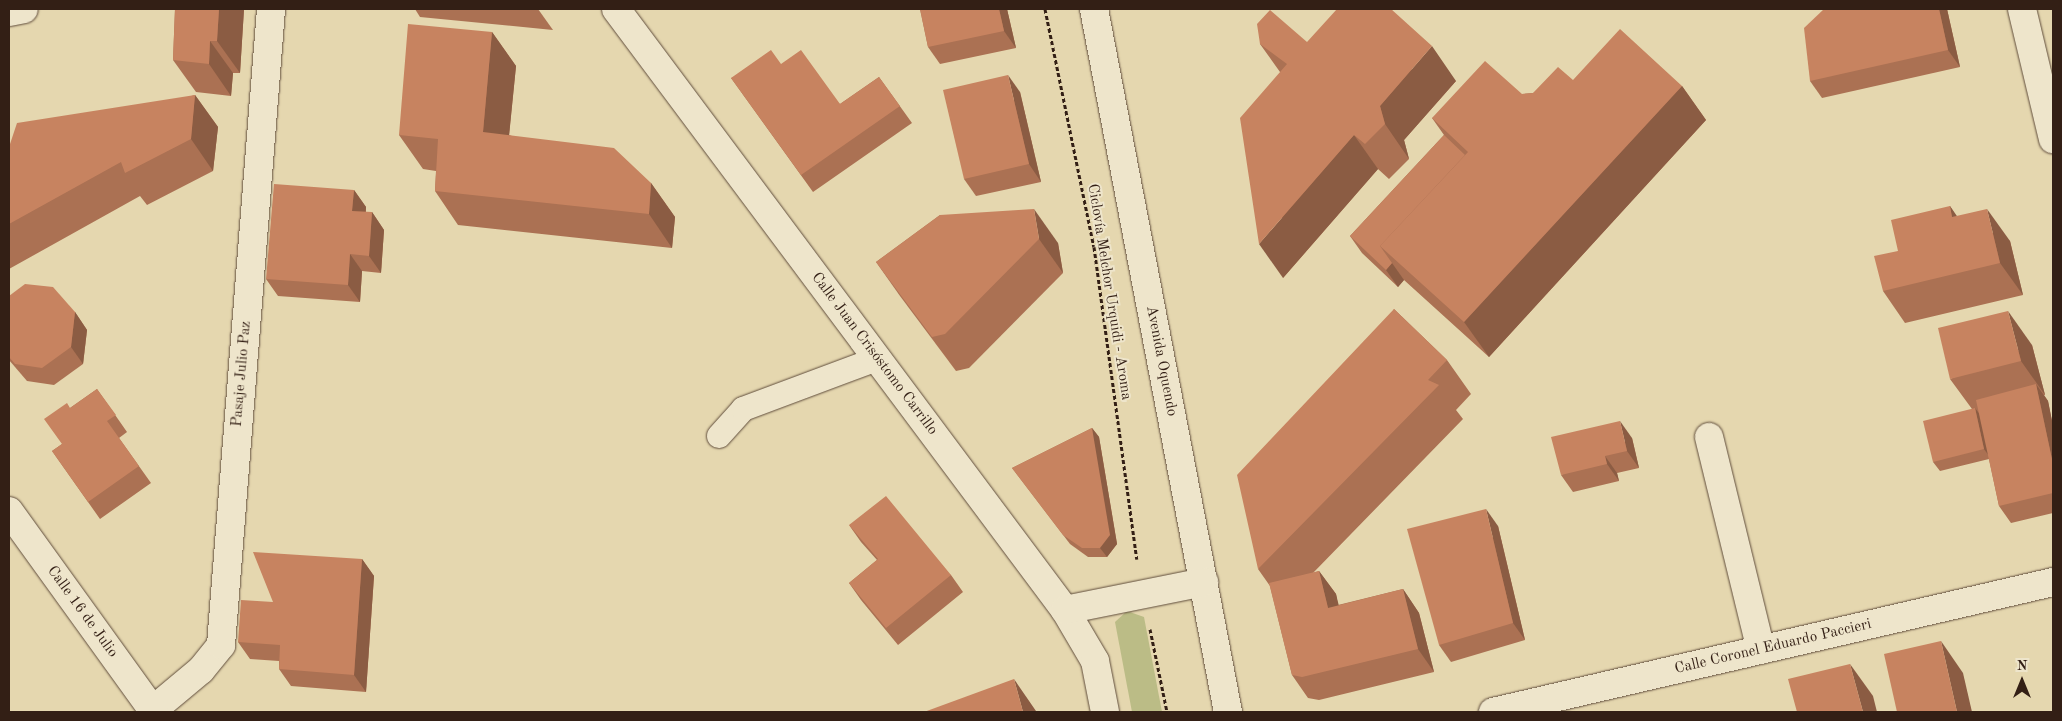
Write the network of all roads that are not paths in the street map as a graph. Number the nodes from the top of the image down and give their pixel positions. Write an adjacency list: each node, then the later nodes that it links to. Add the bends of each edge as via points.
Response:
1 (24, 9): 6 (street)
2 (271, 9): 16 (street, Pasaje Julio Paz, via 221,645 202,670)
3 (616, 9): 8 (street, Calle Juan Crisóstomo Carrillo)
4 (1094, 9): 12 (street, Avenida Oquendo)
5 (2022, 9): 7 (street)
6 (9, 12)
7 (2053, 139)
8 (877, 359): 9 (lane, via 743,409); 14 (street, Calle Juan Crisóstomo Carrillo)
9 (718, 436)
10 (1709, 437): 15 (street)
11 (9, 511): 16 (street, Calle 16 de Julio)
12 (1204, 582): 14 (street); 18 (street, Avenida Oquendo)
13 (2053, 582): 15 (street, Calle Coronel Eduardo Paccieri)
14 (1065, 610): 17 (street, Calle Juan Crisóstomo Carrillo, via 1096,661)
15 (1760, 650): 19 (street, Calle Coronel Eduardo Paccieri)
16 (154, 711)
17 (1105, 712)
18 (1228, 712)
19 (1493, 712)

